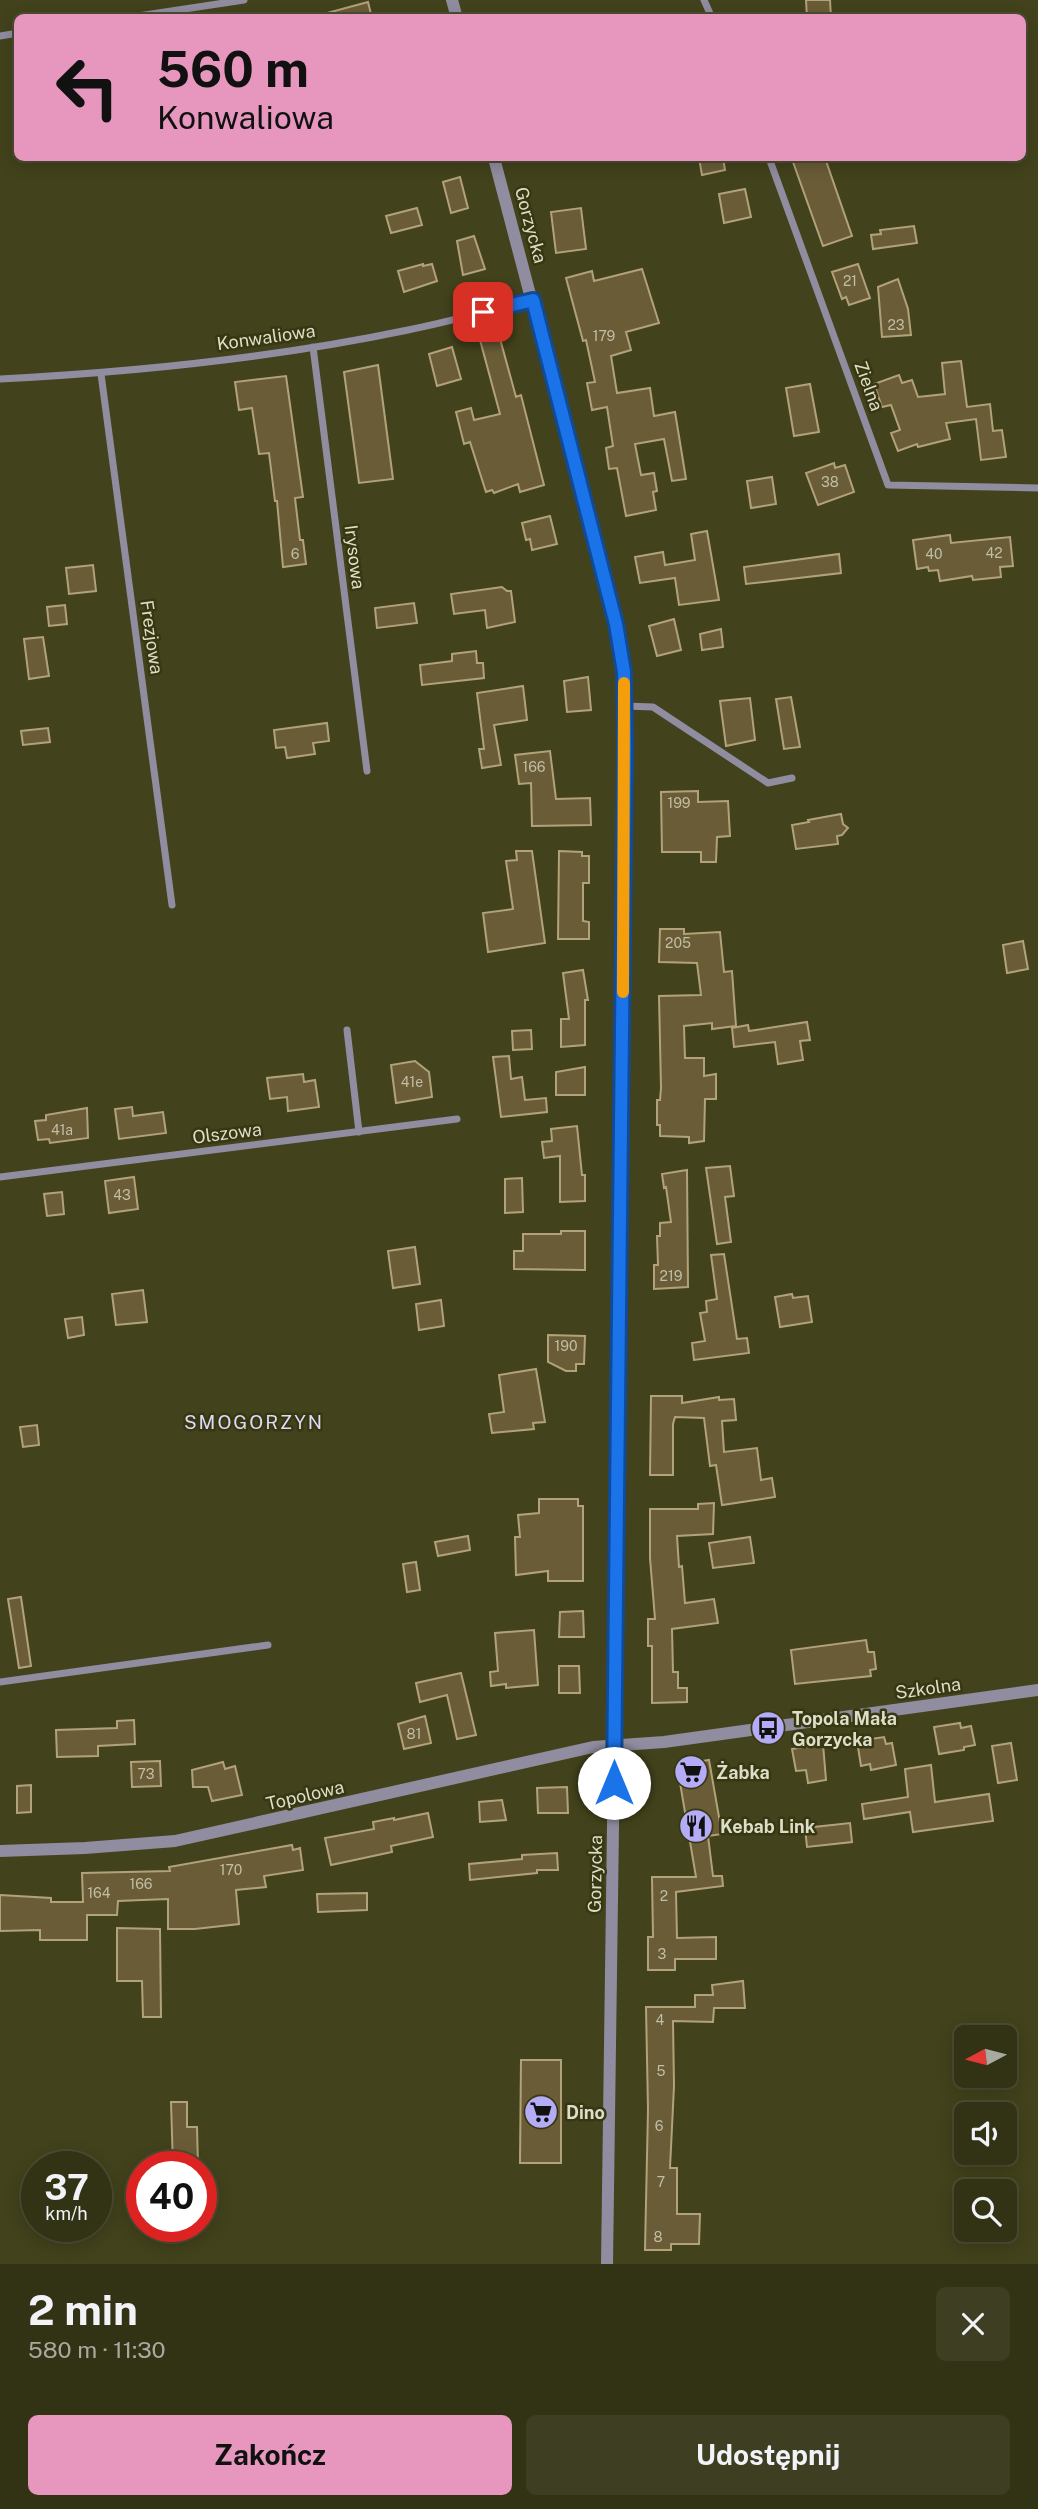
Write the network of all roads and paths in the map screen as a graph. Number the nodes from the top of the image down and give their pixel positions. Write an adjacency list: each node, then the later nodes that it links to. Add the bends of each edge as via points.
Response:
1 (244, 0): 2 (street)
2 (151, 14)
3 (495, 161): 5 (street, Gorzycka)
4 (770, 161): 9 (street, Zielna, via 888,485)
5 (533, 300): 6 (street, Konwaliowa); 10 (street, Gorzycka, via 610,598 621,648)
6 (313, 347): 7 (street, Konwaliowa); 11 (street, Irysowa)
7 (101, 374): 8 (street, Konwaliowa); 13 (street, Frezjowa)
8 (0, 379)
9 (1038, 488)
10 (625, 706): 12 (street, via 653,707 768,783); 21 (street, Gorzycka)
11 (366, 771)
12 (792, 778)
13 (172, 905)
14 (347, 1030): 16 (street)
15 (457, 1119): 16 (street, Olszowa)
16 (359, 1132): 17 (street, Olszowa)
17 (0, 1177)
18 (268, 1646): 19 (street)
19 (0, 1682)
20 (1038, 1690): 21 (street, Szkolna)
21 (614, 1745): 22 (street, Topolowa, via 175,1841); 23 (street, Gorzycka)
22 (0, 1851)
23 (607, 2264)

